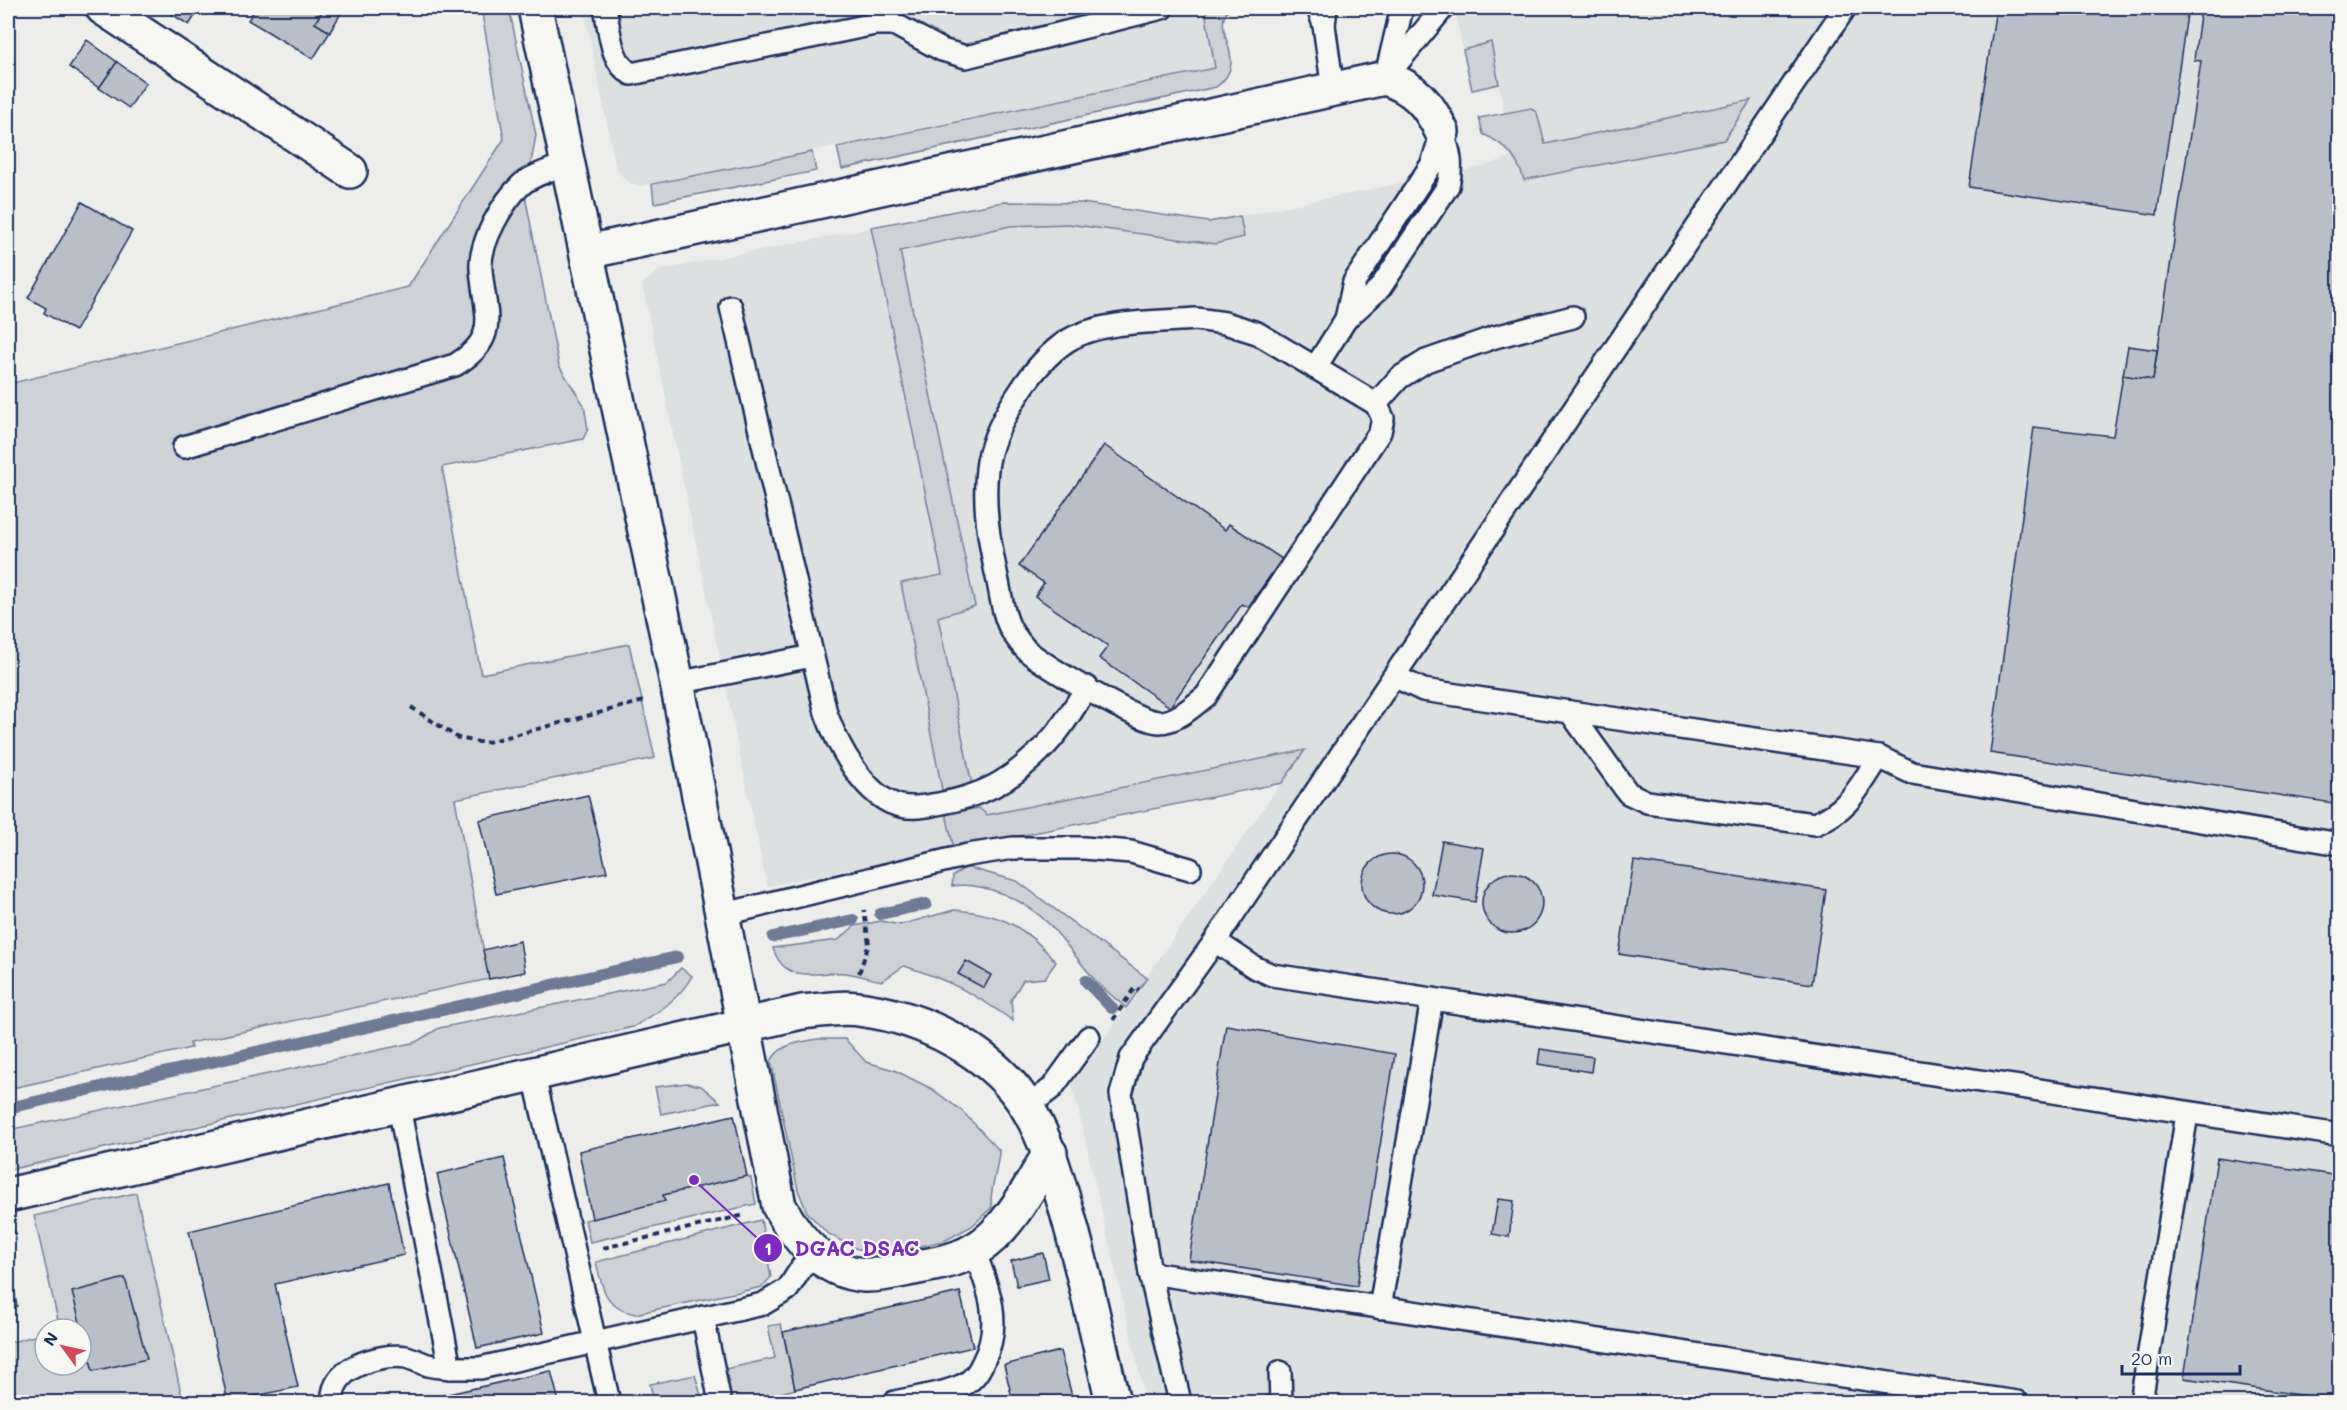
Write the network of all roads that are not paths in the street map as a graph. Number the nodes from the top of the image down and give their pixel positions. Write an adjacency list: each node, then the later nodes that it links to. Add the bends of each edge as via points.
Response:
1 (103, 8): 13 (street)
2 (535, 8): 12 (street)
3 (605, 8): 4 (lane, via 617,61 632,74 875,24 894,24 942,50 966,57)
4 (1162, 8)
5 (1402, 8): 9 (lane)
6 (1443, 8): 9 (lane)
7 (1845, 8): 21 (lane)
8 (1322, 13): 10 (lane)
9 (1385, 78): 10 (street); 11 (street, via 1420,97)
10 (1333, 90): 14 (street)
11 (1442, 132): 17 (lane, via 1432,164 1354,282 1346,319)
12 (568, 163): 14 (street); 19 (lane, via 524,183 502,207 489,234 481,267 489,315 485,337 473,354 455,365)
13 (350, 171)
14 (587, 252): 22 (street)
15 (731, 307): 20 (lane)
16 (1573, 317): 18 (lane, via 1495,337 1426,361 1399,378)
17 (1315, 368): 18 (lane); 23 (lane, via 1257,333 1225,322 1196,319 1098,328 1068,340 1041,362 1018,392 987,466 989,543 1012,632 1029,653)
18 (1376, 404): 23 (lane, via 1383,417 1380,432 1206,696 1182,715 1159,722 1137,716)
19 (184, 447)
20 (812, 656): 22 (lane); 23 (lane, via 836,741 855,770 900,806 921,807 972,798 996,786 1041,750 1063,725)
21 (1394, 676): 24 (lane, via 1423,690); 29 (lane)
22 (678, 687): 28 (street)
23 (1087, 687)
24 (1570, 712): 25 (lane); 25 (lane, via 1628,793 1647,802 1815,824 1846,806)
25 (1879, 757): 26 (lane, via 1912,773)
26 (2340, 844)
27 (1190, 869): 28 (lane, via 1131,852 1013,848 968,855)
28 (721, 915): 31 (street)
29 (1215, 941): 30 (lane, via 1272,975); 42 (lane, via 1131,1058 1121,1094)
30 (1432, 999): 36 (lane); 43 (lane)
31 (742, 1026): 33 (street); 35 (street, via 802,1012 844,1009 865,1009 896,1017 954,1041 1003,1077); 40 (street, via 779,1206 793,1232)
32 (1089, 1037): 35 (lane, via 1052,1088)
33 (534, 1076): 34 (street); 45 (lane)
34 (399, 1107): 39 (street); 46 (lane)
35 (1026, 1108): 38 (street)
36 (2187, 1114): 37 (lane); 56 (lane)
37 (2340, 1135)
38 (1050, 1153): 41 (street, via 1017,1206); 52 (street, via 1079,1254)
39 (8, 1195)
40 (812, 1251): 41 (street, via 830,1265 866,1275 954,1261); 44 (lane, via 788,1289 763,1304)
41 (974, 1251): 51 (lane, via 993,1304 994,1325 986,1357 978,1372 963,1385)
42 (1150, 1273): 43 (lane); 53 (lane)
43 (1380, 1308): 55 (lane)
44 (703, 1317): 45 (lane); 50 (lane)
45 (596, 1340): 46 (lane, via 480,1368); 49 (lane)
46 (450, 1368): 48 (lane, via 406,1357 385,1358 346,1370 336,1381)
47 (1280, 1372): 54 (lane)
48 (333, 1402)
49 (609, 1402)
50 (720, 1402)
51 (895, 1402)
52 (1113, 1402)
53 (1180, 1402)
54 (1281, 1402)
55 (2017, 1402)
56 (2141, 1402)

